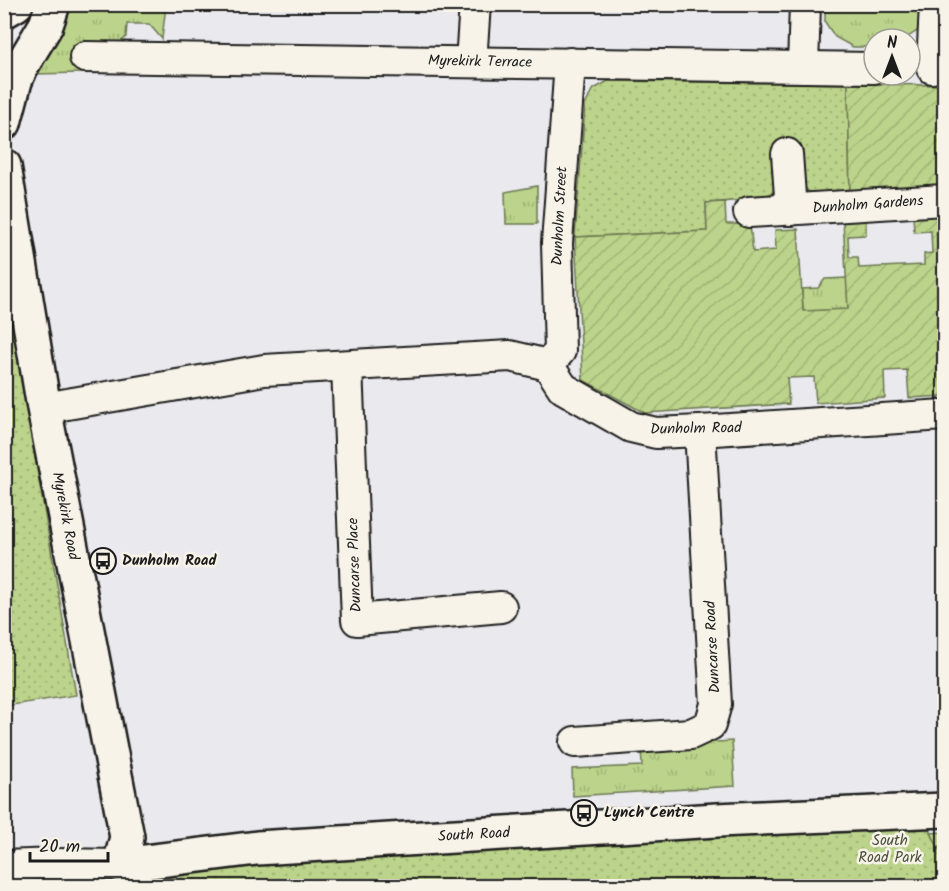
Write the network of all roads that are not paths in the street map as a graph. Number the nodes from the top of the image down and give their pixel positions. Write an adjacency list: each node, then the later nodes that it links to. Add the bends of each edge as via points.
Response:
1 (16, 4): 6 (main road)
2 (53, 4): 13 (main road, via 46,25 15,81)
3 (475, 4): 8 (street)
4 (806, 4): 10 (street)
5 (935, 4): 12 (street)
6 (4, 11)
7 (85, 57): 8 (street, Myrekirk Terrace)
8 (471, 62): 9 (street, Myrekirk Terrace)
9 (570, 63): 10 (street, Myrekirk Terrace); 19 (street, Dunholm Street, via 557,243 560,351)
10 (803, 67): 11 (street, Myrekirk Terrace)
11 (862, 68)
12 (929, 68)
13 (4, 123)
14 (787, 154): 17 (street, Dunholm Gardens)
15 (4, 166): 21 (main road, Myrekirk Road)
16 (945, 200): 17 (street, Dunholm Gardens)
17 (791, 210): 18 (street, Dunholm Gardens)
18 (749, 213)
19 (548, 365): 20 (street, via 510,356); 23 (street, Dunholm Road, via 563,388 631,428 656,433)
20 (347, 366): 21 (street, via 264,370); 24 (street, Duncarse Place, via 357,620)
21 (44, 408): 27 (main road, Myrekirk Road, via 127,837)
22 (945, 415): 23 (street, Dunholm Road)
23 (700, 431): 25 (street, Duncarse Road, via 716,704 710,725 691,734)
24 (501, 607)
25 (575, 742)
26 (945, 810): 27 (main road, South Road, via 257,848)
27 (120, 865): 28 (street, South Road)
28 (4, 866)

